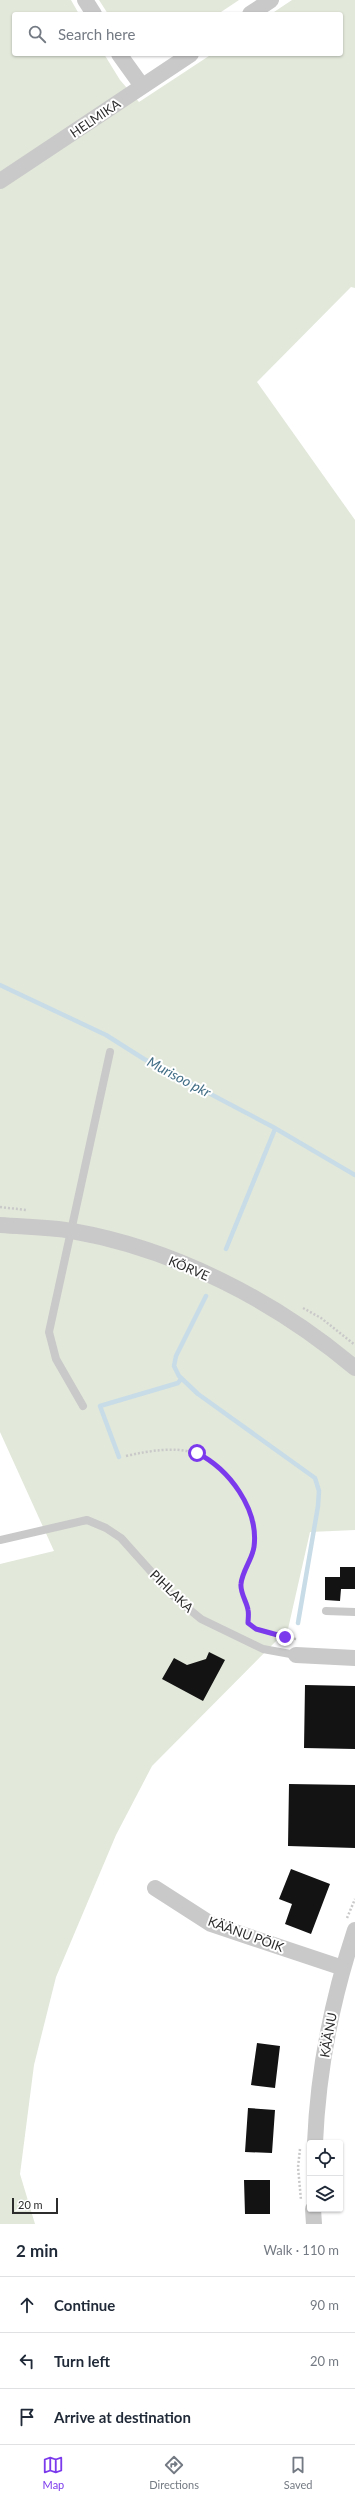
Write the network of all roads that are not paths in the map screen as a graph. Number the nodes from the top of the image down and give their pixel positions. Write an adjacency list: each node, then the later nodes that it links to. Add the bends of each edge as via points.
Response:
1 (85, 0): 3 (street)
2 (271, 0): 4 (street)
3 (93, 12)
4 (253, 12)
5 (120, 56): 7 (street)
6 (188, 56): 7 (street, HELMIKA)
7 (142, 86): 8 (street, HELMIKA)
8 (0, 181)
9 (110, 1052): 11 (lane)
10 (0, 1224): 11 (street, KÕRVE)
11 (72, 1231): 12 (street, KÕRVE, via 121,1243 172,1260 226,1284 282,1315); 13 (lane, via 49,1332 56,1359)
12 (355, 1368)
13 (83, 1406)
14 (0, 1540): 17 (lane, PIHLAKA, via 87,1520 121,1538 172,1595 201,1619 263,1649)
15 (326, 1611): 16 (lane)
16 (355, 1612)
17 (296, 1655): 18 (street, PIHLAKA)
18 (355, 1658)
19 (155, 1888): 21 (street, KÄÄNU PÕIK, via 210,1924)
20 (355, 1930): 21 (street, KÄÄNU)
21 (343, 1968): 22 (street, KÄÄNU, via 330,2021)
22 (315, 2140)
23 (313, 2212): 24 (street)
24 (314, 2224)

